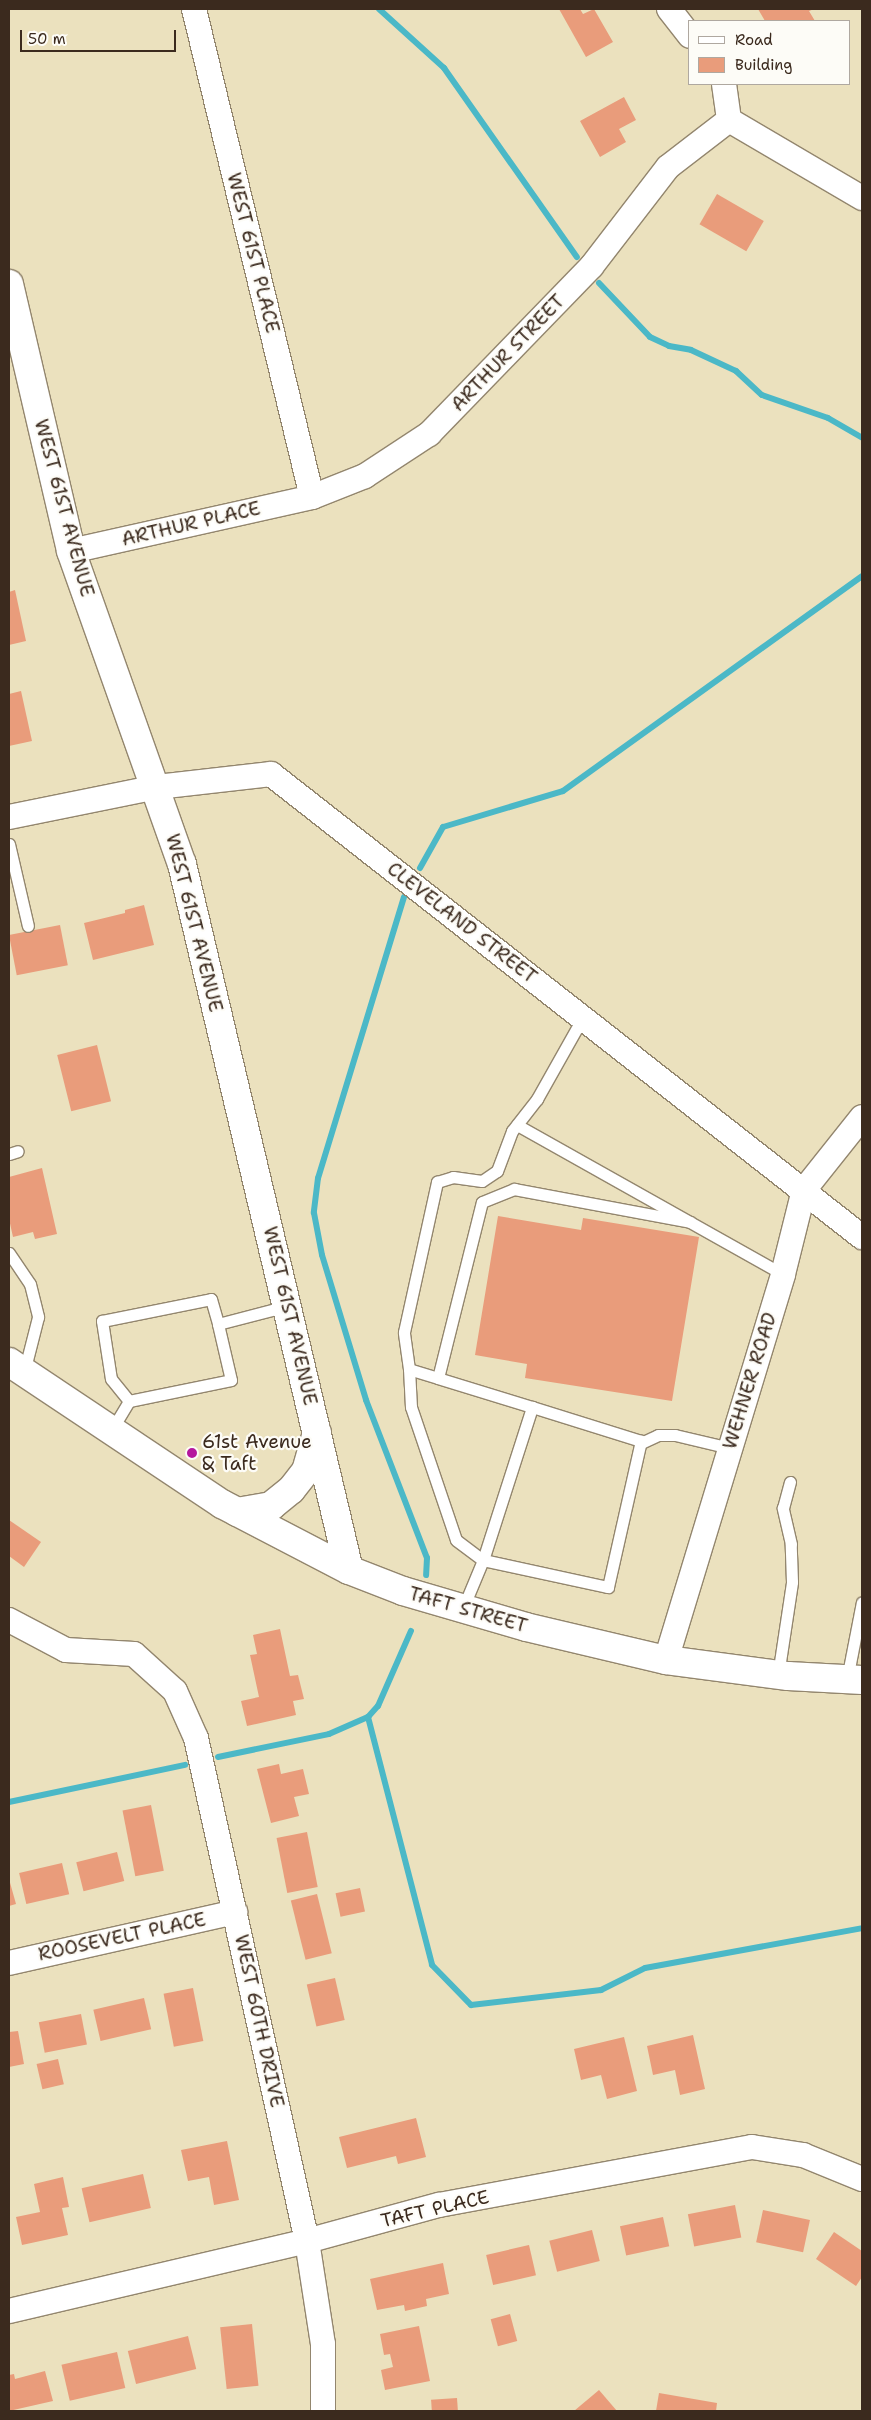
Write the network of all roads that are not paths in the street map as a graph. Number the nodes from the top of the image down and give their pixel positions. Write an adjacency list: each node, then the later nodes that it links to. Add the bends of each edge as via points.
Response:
1 (194, 9): 8 (street, WEST 61ST PLACE)
2 (669, 9): 3 (street)
3 (688, 33)
4 (724, 85): 5 (street)
5 (729, 120): 6 (street); 8 (street, ARTHUR STREET, via 668,167 591,267 429,434 365,476)
6 (862, 198)
7 (9, 284): 9 (main road, WEST 61ST AVENUE)
8 (312, 497): 9 (street, ARTHUR PLACE)
9 (71, 551): 10 (main road, WEST 61ST AVENUE, via 111,670)
10 (157, 787): 11 (street, CLEVELAND STREET); 14 (street, CLEVELAND STREET, via 271,774); 22 (main road, WEST 61ST AVENUE, via 182,864)
11 (9, 817)
12 (9, 844): 13 (lane)
13 (28, 926)
14 (583, 1017): 16 (lane, via 537,1099); 17 (street, CLEVELAND STREET)
15 (862, 1117): 17 (street, WEHNER ROAD)
16 (517, 1125): 18 (lane); 25 (lane, via 498,1171 482,1182 453,1177 437,1182 404,1332)
17 (804, 1190): 19 (street, CLEVELAND STREET); 21 (street, WEHNER ROAD)
18 (690, 1222): 21 (lane); 26 (lane, via 514,1189 482,1202)
19 (862, 1237)
20 (9, 1253): 24 (lane, via 30,1284 38,1317)
21 (783, 1274): 32 (street, WEHNER ROAD)
22 (288, 1306): 23 (lane); 30 (main road, WEST 61ST AVENUE)
23 (218, 1324): 27 (lane, via 231,1380); 27 (lane, via 211,1299 102,1321 111,1378)
24 (16, 1367): 29 (main road, TAFT STREET)
25 (409, 1369): 26 (lane); 35 (lane, via 411,1407 456,1540)
26 (438, 1378): 28 (lane)
27 (129, 1401): 29 (lane)
28 (532, 1407): 31 (lane); 35 (lane)
29 (100, 1426): 34 (main road, TAFT STREET)
30 (318, 1432): 34 (main road, via 306,1471 291,1490 271,1506); 36 (main road, WEST 61ST AVENUE)
31 (641, 1443): 32 (lane, via 658,1435 675,1435); 35 (lane, via 608,1587)
32 (730, 1448): 40 (street, WEHNER ROAD)
33 (790, 1482): 41 (lane, via 783,1508 791,1544 792,1582)
34 (236, 1512): 36 (main road, TAFT STREET)
35 (483, 1560): 38 (lane)
36 (350, 1570): 38 (main road, TAFT STREET, via 403,1591)
37 (862, 1602): 42 (lane)
38 (463, 1608): 40 (main road, TAFT STREET)
39 (9, 1620): 43 (street, WEST 60TH DRIVE, via 66,1650 134,1654 174,1691 196,1738)
40 (666, 1660): 41 (main road, TAFT STREET)
41 (778, 1674): 42 (main road, TAFT STREET)
42 (854, 1679)
43 (235, 1912): 44 (street, ROOSEVELT PLACE); 46 (street, WEST 60TH DRIVE)
44 (9, 1962)
45 (862, 2179): 46 (street, TAFT PLACE, via 803,2155 752,2146 439,2205)
46 (307, 2241): 47 (street, TAFT PLACE); 48 (street, WEST 60TH DRIVE, via 323,2344)
47 (9, 2311)
48 (323, 2411)

